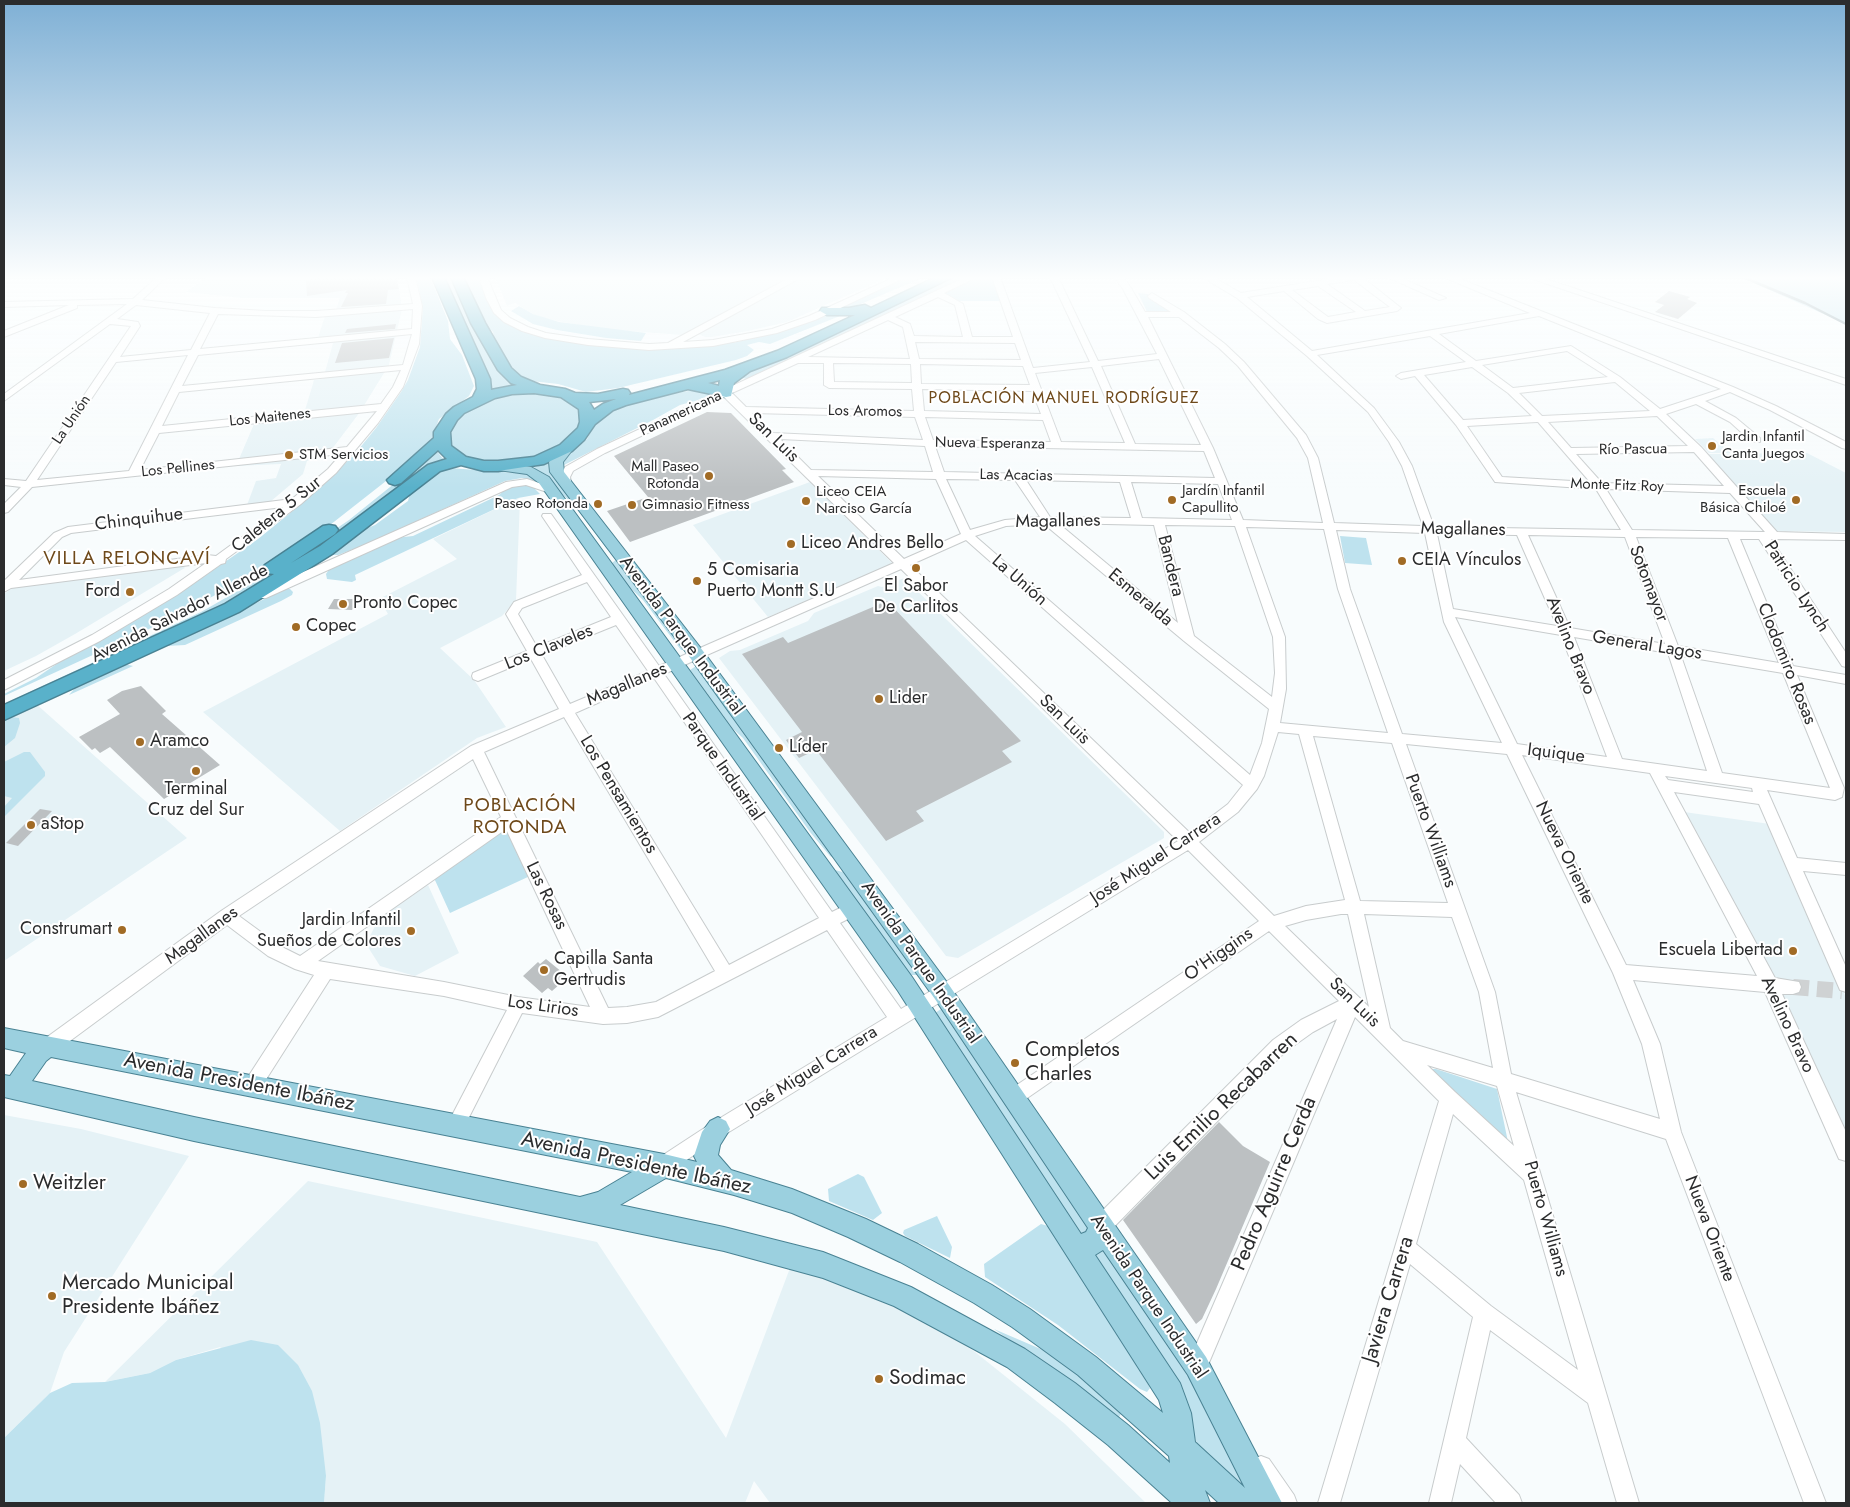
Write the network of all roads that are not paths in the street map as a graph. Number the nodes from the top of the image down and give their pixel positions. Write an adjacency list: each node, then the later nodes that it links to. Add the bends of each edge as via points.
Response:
1 (71, 347): 45 (street)
2 (121, 347): 24 (street, La Unión)
3 (196, 347): 21 (street)
4 (246, 347): 21 (street)
5 (413, 347): 32 (street, Caletera 5 Sur)
6 (469, 347): 50 (highway, via 483,379)
7 (492, 347): 43 (highway, via 508,374 521,383)
8 (778, 347): 48 (highway, via 723,367 610,396)
9 (796, 347): 29 (highway)
10 (823, 347): 25 (street, Panamericana)
11 (912, 347): 27 (street, La Unión)
12 (1022, 347): 31 (street)
13 (1088, 347): 28 (street)
14 (1159, 347): 23 (street, José Miguel Carrera)
15 (1223, 347): 94 (street, Puerto Williams, via 1241,364 1302,437 1316,466)
16 (1302, 347): 22 (street, Nueva Oriente)
17 (1351, 347): 22 (street)
18 (1451, 347): 30 (street, Sotomayor)
19 (1624, 347): 44 (street)
20 (1742, 347): 38 (street)
21 (194, 352): 24 (street); 42 (street)
22 (1310, 354): 95 (street, Nueva Oriente, via 1371,410 1394,442 1407,466)
23 (1163, 356): 28 (street); 69 (street, José Miguel Carrera)
24 (112, 360): 82 (street, La Unión)
25 (795, 360): 26 (street); 37 (street, Panamericana)
26 (828, 360): 27 (street); 40 (street, via 829,385)
27 (914, 362): 31 (street); 40 (street, La Unión)
28 (1095, 363): 31 (street); 67 (street)
29 (757, 364): 33 (highway); 39 (highway)
30 (1474, 365): 34 (street); 36 (street, Patricio Lynch, via 1564,348); 46 (street, Sotomayor)
31 (1029, 367): 41 (street)
32 (407, 368): 42 (street); 52 (street, Caletera 5 Sur)
33 (738, 373): 37 (highway, via 741,380); 47 (highway, via 728,381)
34 (1418, 374): 35 (street); 59 (street)
35 (1401, 376)
36 (1617, 379): 46 (street); 54 (street, Patricio Lynch)
37 (752, 380): 47 (street, Panamericana)
38 (1846, 382)
39 (681, 386): 47 (highway, via 705,387); 58 (highway, via 614,405)
40 (918, 386): 41 (street); 55 (street, La Unión)
41 (1036, 388): 56 (street)
42 (176, 389): 60 (street)
43 (544, 389): 48 (highway); 50 (highway, via 512,390)
44 (1730, 389): 51 (street); 68 (street)
45 (9, 390): 49 (street)
46 (1511, 392): 57 (street, Sotomayor)
47 (726, 393): 53 (street, San Luis); 83 (street, Panamericana, via 574,465 565,477)
48 (573, 397): 58 (highway, via 586,408)
49 (4, 398)
50 (480, 399): 62 (highway, via 451,417 442,432)
51 (1697, 400): 54 (street); 63 (street, via 1733,420)
52 (385, 407): 60 (street, Los Maitenes); 71 (street, Caletera 5 Sur)
53 (744, 410): 55 (street, Los Aromos); 61 (street, San Luis)
54 (1659, 413): 57 (street); 70 (street, Patricio Lynch)
55 (919, 414): 56 (street, Los Aromos); 64 (street, La Unión)
56 (1046, 417): 66 (street)
57 (1541, 420): 59 (street); 72 (street, Sotomayor)
58 (588, 422): 65 (highway, via 585,430)
59 (1460, 423): 84 (street, Monte Fitz Roy, via 1499,480)
60 (156, 430): 76 (street)
61 (771, 436): 64 (street, Nueva Esperanza); 75 (street, San Luis)
62 (442, 439): 73 (highway, via 444,447); 123 (highway, Avenida Salvador Allende, via 362,506 272,568 175,621)
63 (1756, 440)
64 (929, 443): 66 (street, Nueva Esperanza); 77 (street, La Unión)
65 (571, 444): 74 (highway, via 538,461); 83 (main road, Avenida Parque Industrial, via 558,457 556,467)
66 (1057, 446): 67 (street, Nueva Esperanza)
67 (1131, 446): 69 (street, Nueva Esperanza)
68 (1846, 446)
69 (1208, 448): 80 (street, José Miguel Carrera)
70 (1697, 449): 72 (street, Río Pascua); 85 (street, Patricio Lynch)
71 (351, 450): 76 (street, Los Pellines); 87 (street, Caletera 5 Sur)
72 (1569, 451): 84 (street, Sotomayor)
73 (460, 460): 74 (highway); 109 (highway, Avenida Salvador Allende, via 431,471 326,550)
74 (498, 466): 86 (main road, Avenida Parque Industrial, via 536,473)
75 (809, 472): 77 (street, Las Acacias); 106 (street, San Luis)
76 (133, 474): 82 (street, Los Pellines)
77 (939, 474): 78 (street, Las Acacias); 98 (street, La Unión)
78 (1018, 477): 79 (street, Las Acacias); 90 (street, Esmeralda)
79 (1124, 478): 80 (street, Las Acacias); 91 (street)
80 (1222, 480): 93 (street, José Miguel Carrera)
81 (4, 482): 82 (street, Los Pellines)
82 (29, 484): 88 (street, La Unión)
83 (567, 486): 103 (main road, Avenida Parque Industrial)
84 (1599, 486): 85 (street, Monte Fitz Roy); 97 (street, Sotomayor)
85 (1735, 490): 100 (street, Patricio Lynch)
86 (553, 491): 102 (main road, Avenida Parque Industrial); 109 (street, Avenida Salvador Allende, via 527,482 510,484)
87 (297, 502): 104 (street, Caletera 5 Sur); 108 (street, Chinquihue, via 68,530 58,535)
88 (4, 510)
89 (547, 516): 107 (street, Parque Industrial)
90 (1046, 520): 91 (street, Magallanes); 98 (street, Magallanes, via 1014,521); 113 (street, Esmeralda)
91 (1138, 522): 92 (street, Magallanes)
92 (1159, 522): 93 (street, Magallanes); 113 (street, Bandera)
93 (1239, 523): 94 (street, Magallanes); 124 (street, José Miguel Carrera, via 1280,645 1282,673)
94 (1329, 526): 95 (street, Magallanes); 129 (street, Puerto Williams, via 1344,588)
95 (1430, 530): 96 (street, Magallanes); 110 (street, Nueva Oriente)
96 (1521, 532): 97 (street, Magallanes); 112 (street, Avelino Bravo)
97 (1629, 534): 99 (street, Magallanes); 114 (street, Sotomayor)
98 (967, 535): 106 (street, Magallanes); 136 (street, La Unión)
99 (1733, 536): 100 (street, Magallanes); 118 (street, Clodomiro Rosas)
100 (1768, 536): 101 (street, Magallanes); 117 (street, Patricio Lynch)
101 (1846, 538)
102 (594, 549): 103 (main road); 105 (main road, Avenida Parque Industrial)
103 (619, 552): 105 (main road); 116 (main road, Avenida Parque Industrial)
104 (221, 560): 108 (street, via 207,559); 122 (street, Caletera 5 Sur, via 107,632)
105 (604, 562): 116 (main road, Avenida Parque Industrial)
106 (903, 564): 116 (street, Magallanes); 141 (street, San Luis)
107 (589, 577): 111 (street, Parque Industrial); 115 (street, Los Pensamientos, via 514,608 512,614)
108 (6, 586)
109 (232, 608): 126 (highway, Avenida Salvador Allende)
110 (1449, 612): 112 (street, General Lagos); 130 (street, Nueva Oriente, via 1455,634)
111 (619, 619): 115 (street, Los Claveles); 119 (street, Parque Industrial)
112 (1566, 632): 114 (street, General Lagos); 132 (street, Avelino Bravo)
113 (1188, 638): 124 (street, Esmeralda)
114 (1673, 650): 118 (street, General Lagos); 134 (street, Sotomayor)
115 (534, 654): 120 (street, Los Claveles); 125 (street, Los Pensamientos)
116 (687, 659): 119 (street, Magallanes); 145 (main road, Avenida Parque Industrial); 157 (main road, Avenida Parque Industrial)
117 (1846, 663)
118 (1789, 670): 121 (street, General Lagos); 138 (street, Clodomiro Rosas)
119 (656, 672): 125 (street, Magallanes); 148 (street, Parque Industrial)
120 (478, 676)
121 (1846, 679)
122 (4, 685)
123 (4, 700)
124 (1276, 707): 127 (street, José Miguel Carrera)
125 (567, 711): 131 (street, Magallanes); 153 (street, Los Pensamientos)
126 (4, 713)
127 (1273, 728): 128 (street, Iquique); 136 (street, José Miguel Carrera)
128 (1305, 731): 129 (street, Iquique); 144 (street)
129 (1396, 739): 130 (street, Iquique); 146 (street, Puerto Williams)
130 (1514, 749): 132 (street, Iquique); 152 (street, Nueva Oriente)
131 (476, 750): 140 (street, Las Rosas); 147 (street, Magallanes)
132 (1616, 762): 133 (street, Iquique)
133 (1654, 768): 134 (street, Iquique); 137 (street, Avelino Bravo)
134 (1716, 777): 135 (street, Iquique)
135 (1757, 784): 138 (street, Iquique, via 1832,795); 139 (street)
136 (1252, 785): 141 (street, José Miguel Carrera, via 1224,815)
137 (1663, 785): 139 (street); 154 (street, Avelino Bravo)
138 (1837, 793)
139 (1764, 799): 142 (street)
140 (509, 819): 150 (street); 161 (street, Las Rosas)
141 (1189, 842): 149 (street, San Luis); 157 (street, José Miguel Carrera)
142 (1794, 864): 143 (street); 156 (street)
143 (1846, 869)
144 (1354, 906): 146 (street, O'Higgins); 149 (street, O'Higgins, via 1306,912); 163 (street)
145 (852, 909): 148 (street, Los Lirios); 160 (main road, Avenida Parque Industrial)
146 (1458, 910): 167 (street, Puerto Williams, via 1487,992)
147 (228, 916): 150 (street, Los Lirios, via 274,951); 165 (street, Magallanes)
148 (830, 921): 153 (street, Los Lirios); 162 (street, Parque Industrial)
149 (1272, 922): 158 (street, San Luis); 170 (street, O'Higgins)
150 (301, 964): 151 (street, Los Lirios)
151 (326, 970): 159 (street, Los Lirios); 168 (street)
152 (1621, 972): 154 (street); 174 (street, Nueva Oriente, via 1651,1044)
153 (726, 974): 161 (street, Los Lirios, via 658,1009)
154 (1770, 985): 155 (street); 175 (street, Avelino Bravo)
155 (1793, 987)
156 (1845, 989)
157 (942, 992): 160 (street, José Miguel Carrera); 170 (main road, Avenida Parque Industrial)
158 (1353, 1002): 163 (street, San Luis); 180 (street, Luis Emilio Recabarren, via 1307,1026 1279,1046); 184 (street, Pedro Aguirre Cerda)
159 (518, 1004): 161 (street, Los Lirios); 172 (street)
160 (919, 1006): 162 (street, José Miguel Carrera); 181 (main road, Avenida Parque Industrial)
161 (603, 1016)
162 (898, 1018): 173 (street, José Miguel Carrera)
163 (1382, 1031): 166 (street, San Luis)
164 (4, 1038): 165 (main road, Avenida Presidente Ibáñez)
165 (49, 1046): 168 (main road, Avenida Presidente Ibáñez); 169 (main road, via 38,1054)
166 (1400, 1048): 167 (street, San Luis); 171 (street, San Luis)
167 (1504, 1081): 174 (street, San Luis); 177 (street, Puerto Williams)
168 (252, 1086): 172 (main road, Avenida Presidente Ibáñez)
169 (11, 1088): 179 (main road)
170 (1014, 1097): 180 (main road, Avenida Parque Industrial)
171 (1449, 1098): 177 (street, San Luis); 182 (street, Javiera Carrera)
172 (456, 1126): 176 (main road, Avenida Presidente Ibáñez)
173 (718, 1129): 176 (street, José Miguel Carrera); 178 (main road, via 710,1140 706,1156 708,1164)
174 (1672, 1132): 196 (street, Nueva Oriente)
175 (1846, 1152)
176 (664, 1166): 178 (main road, Avenida Presidente Ibáñez); 179 (main road, via 603,1202)
177 (1532, 1174): 185 (street, Puerto Williams)
178 (724, 1180): 187 (main road, Avenida Presidente Ibáñez, via 844,1222 983,1294 1088,1366)
179 (580, 1210): 188 (main road, via 782,1253 846,1273 902,1296 993,1344 1038,1373 1118,1435)
180 (1102, 1226): 181 (main road, via 1093,1243 1081,1246); 184 (main road, Avenida Parque Industrial)
181 (1073, 1243): 187 (main road, Avenida Parque Industrial, via 1170,1393 1177,1413)
182 (1404, 1247): 183 (street); 192 (street, Javiera Carrera)
183 (1484, 1313): 185 (street); 186 (street)
184 (1198, 1366): 190 (main road, Avenida Parque Industrial); 191 (street)
185 (1596, 1396): 195 (street, Puerto Williams)
186 (1454, 1441): 193 (street); 194 (street)
187 (1181, 1447): 188 (main road, Avenida Parque Industrial); 189 (main road, Avenida Presidente Ibáñez)
188 (1194, 1503)
189 (1240, 1503)
190 (1268, 1503)
191 (1286, 1503)
192 (1329, 1503)
193 (1440, 1503)
194 (1511, 1503)
195 (1628, 1503)
196 (1815, 1503)

